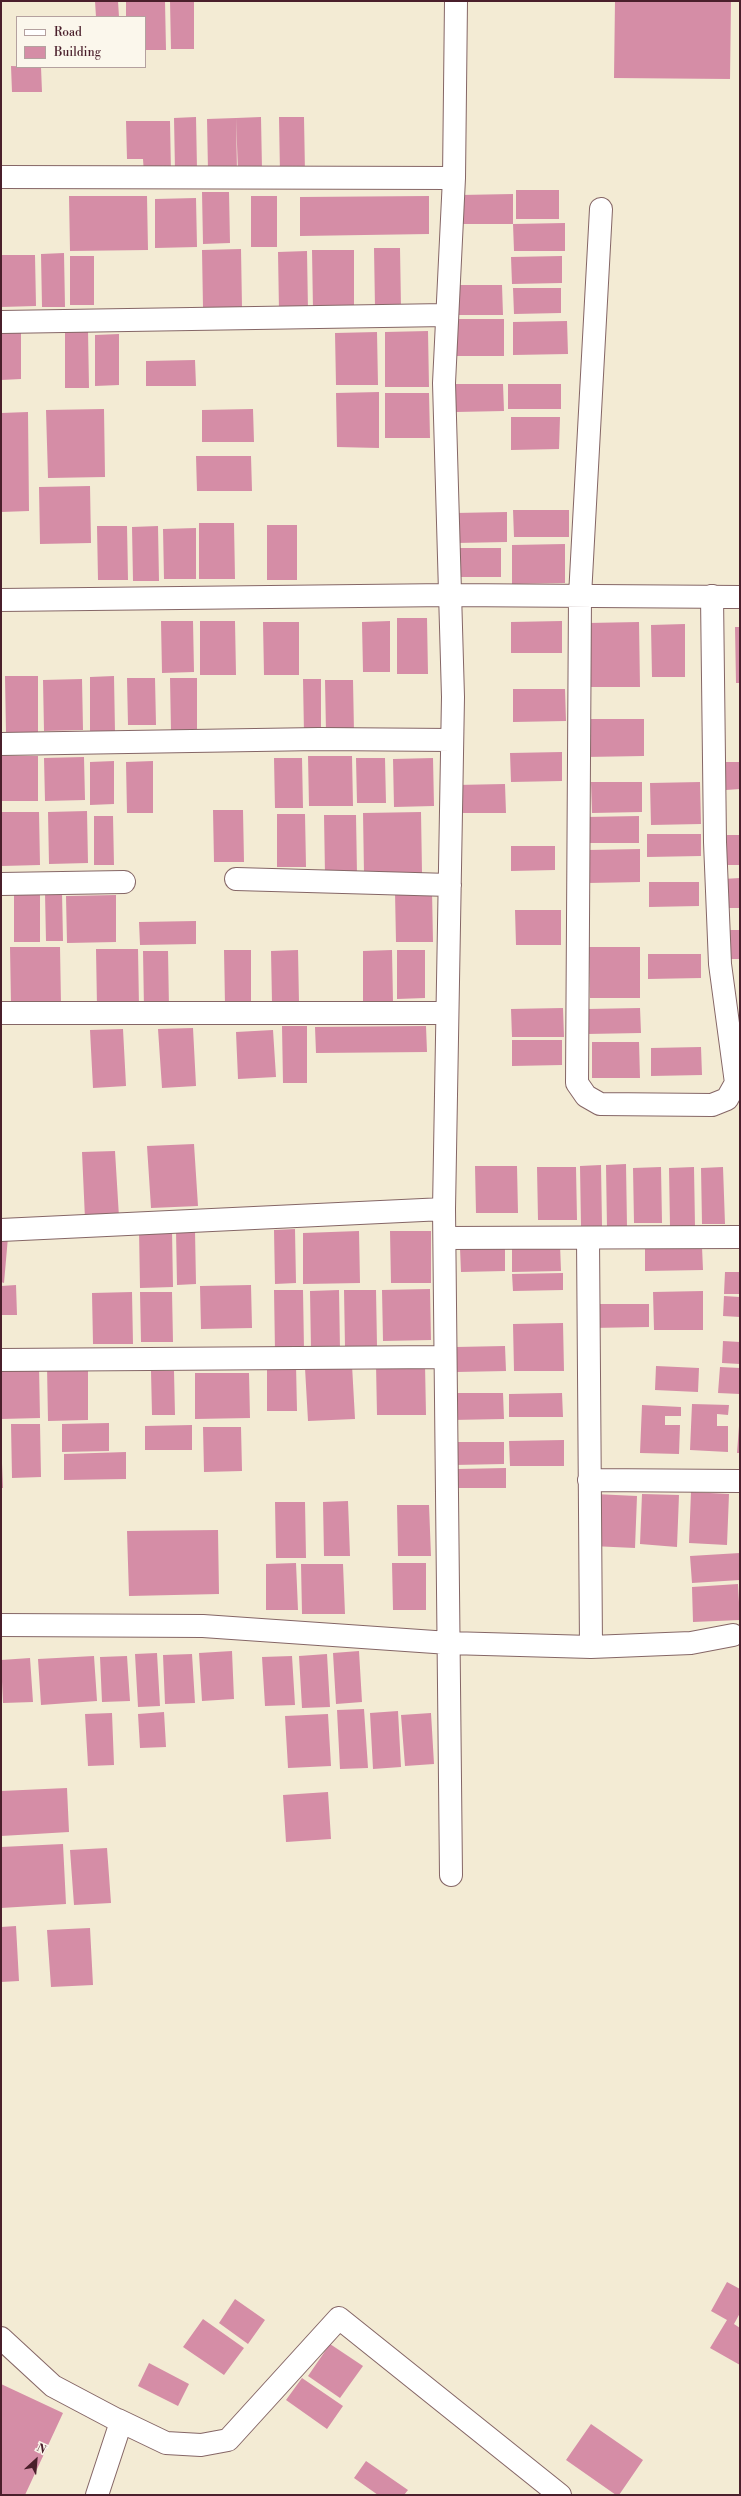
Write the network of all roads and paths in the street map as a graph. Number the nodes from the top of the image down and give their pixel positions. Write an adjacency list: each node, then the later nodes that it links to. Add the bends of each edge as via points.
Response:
1 (456, 1): 3 (street)
2 (1, 178): 3 (street)
3 (454, 178): 5 (street)
4 (601, 209): 8 (street)
5 (446, 315): 6 (street); 7 (street, via 444,383)
6 (1, 322)
7 (450, 595): 8 (street); 11 (street); 12 (street)
8 (580, 596): 9 (street); 9 (street, via 577,1083 586,1096 600,1104 712,1105 727,1099 736,1083 720,964 715,842)
9 (712, 596): 10 (street)
10 (740, 597)
11 (1, 600)
12 (452, 740): 13 (street, via 319,739); 17 (street)
13 (1, 744)
14 (236, 879): 17 (street)
15 (124, 882): 16 (street)
16 (1, 884)
17 (450, 885): 19 (street)
18 (1, 1013): 19 (street)
19 (447, 1013): 20 (street)
20 (444, 1208): 21 (street); 23 (street)
21 (1, 1230)
22 (740, 1237): 24 (street)
23 (445, 1238): 24 (street); 25 (street)
24 (588, 1238): 27 (street)
25 (445, 1357): 26 (street); 31 (street)
26 (1, 1360)
27 (589, 1480): 28 (street); 32 (street)
28 (740, 1481)
29 (1, 1625): 31 (street, via 203,1626)
30 (733, 1635): 32 (street, via 691,1642)
31 (450, 1642): 32 (street); 33 (street)
32 (591, 1647)
33 (451, 1875)
34 (1, 2338): 35 (street, via 53,2386)
35 (118, 2420): 36 (street, via 121,2422); 37 (street, via 166,2443 201,2445 228,2440 339,2318)
36 (97, 2495)
37 (560, 2495)

